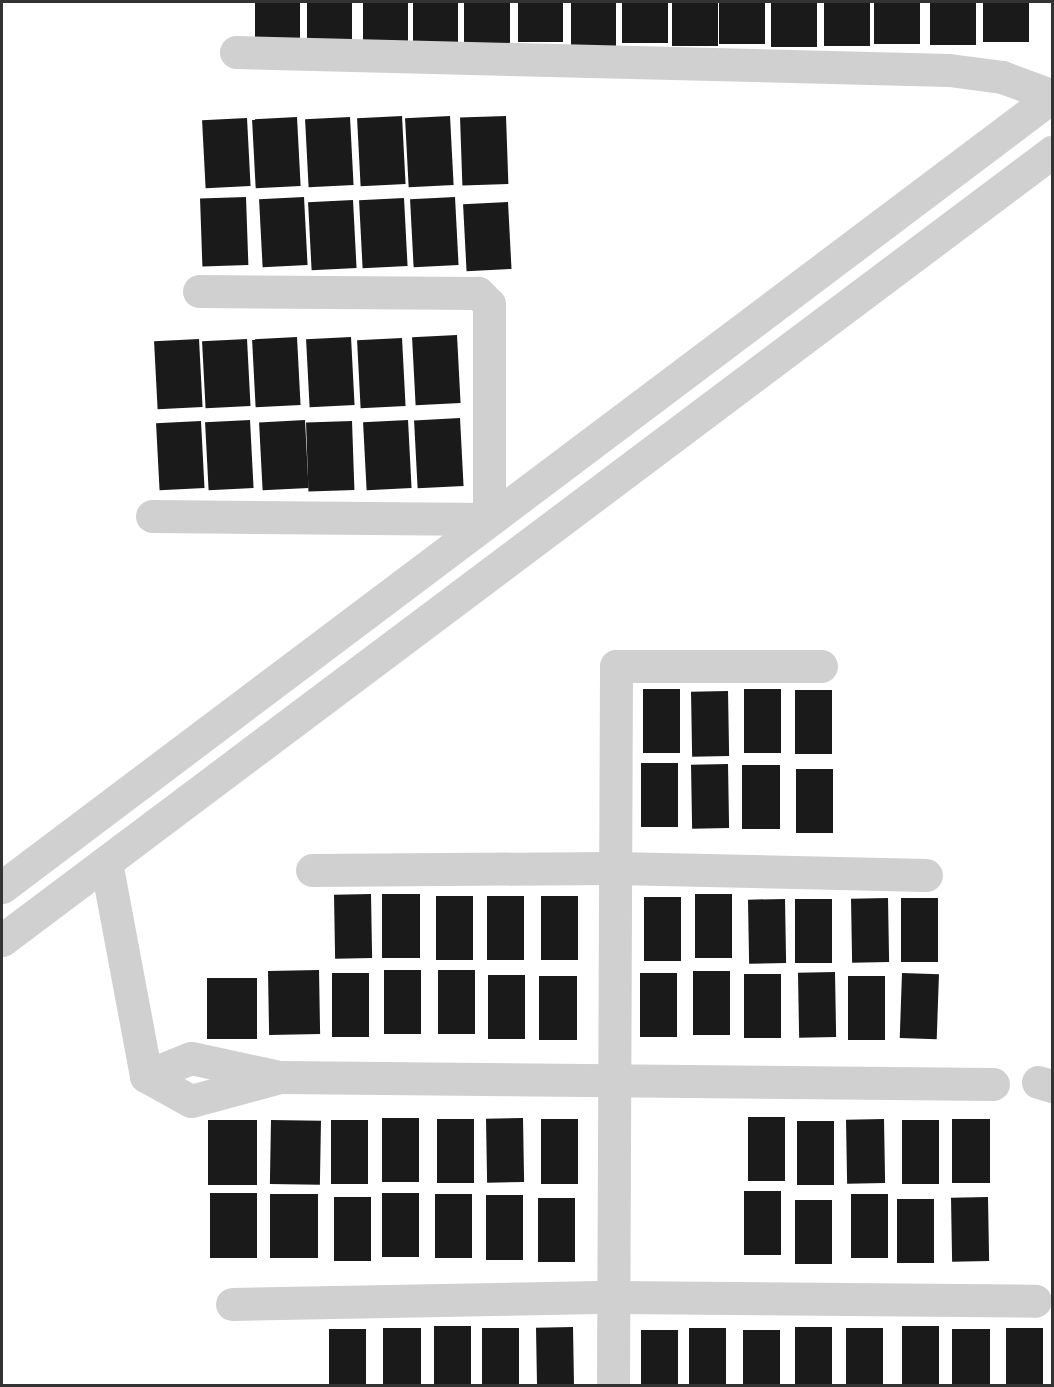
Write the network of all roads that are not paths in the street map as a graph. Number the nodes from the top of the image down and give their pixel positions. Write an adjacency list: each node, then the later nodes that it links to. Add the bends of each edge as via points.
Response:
1 (236, 52): 2 (street, via 949,70 1002,77)
2 (1047, 96): 3 (street, via 1042,129); 7 (street)
3 (1053, 141)
4 (1053, 152): 9 (street)
5 (199, 291): 7 (street, via 478,293 489,304)
6 (152, 516): 7 (street)
7 (489, 519): 13 (street)
8 (821, 666): 10 (street, via 616,666)
9 (106, 862): 14 (street); 15 (street, via 146,1076 191,1058 280,1077)
10 (615, 867): 11 (street); 12 (street); 15 (street)
11 (312, 870)
12 (926, 875)
13 (2, 887)
14 (2, 940)
15 (616, 1081): 16 (street); 17 (street)
16 (993, 1084)
17 (614, 1297): 18 (street); 19 (street); 20 (street)
18 (1035, 1301)
19 (232, 1304)
20 (613, 1386)

